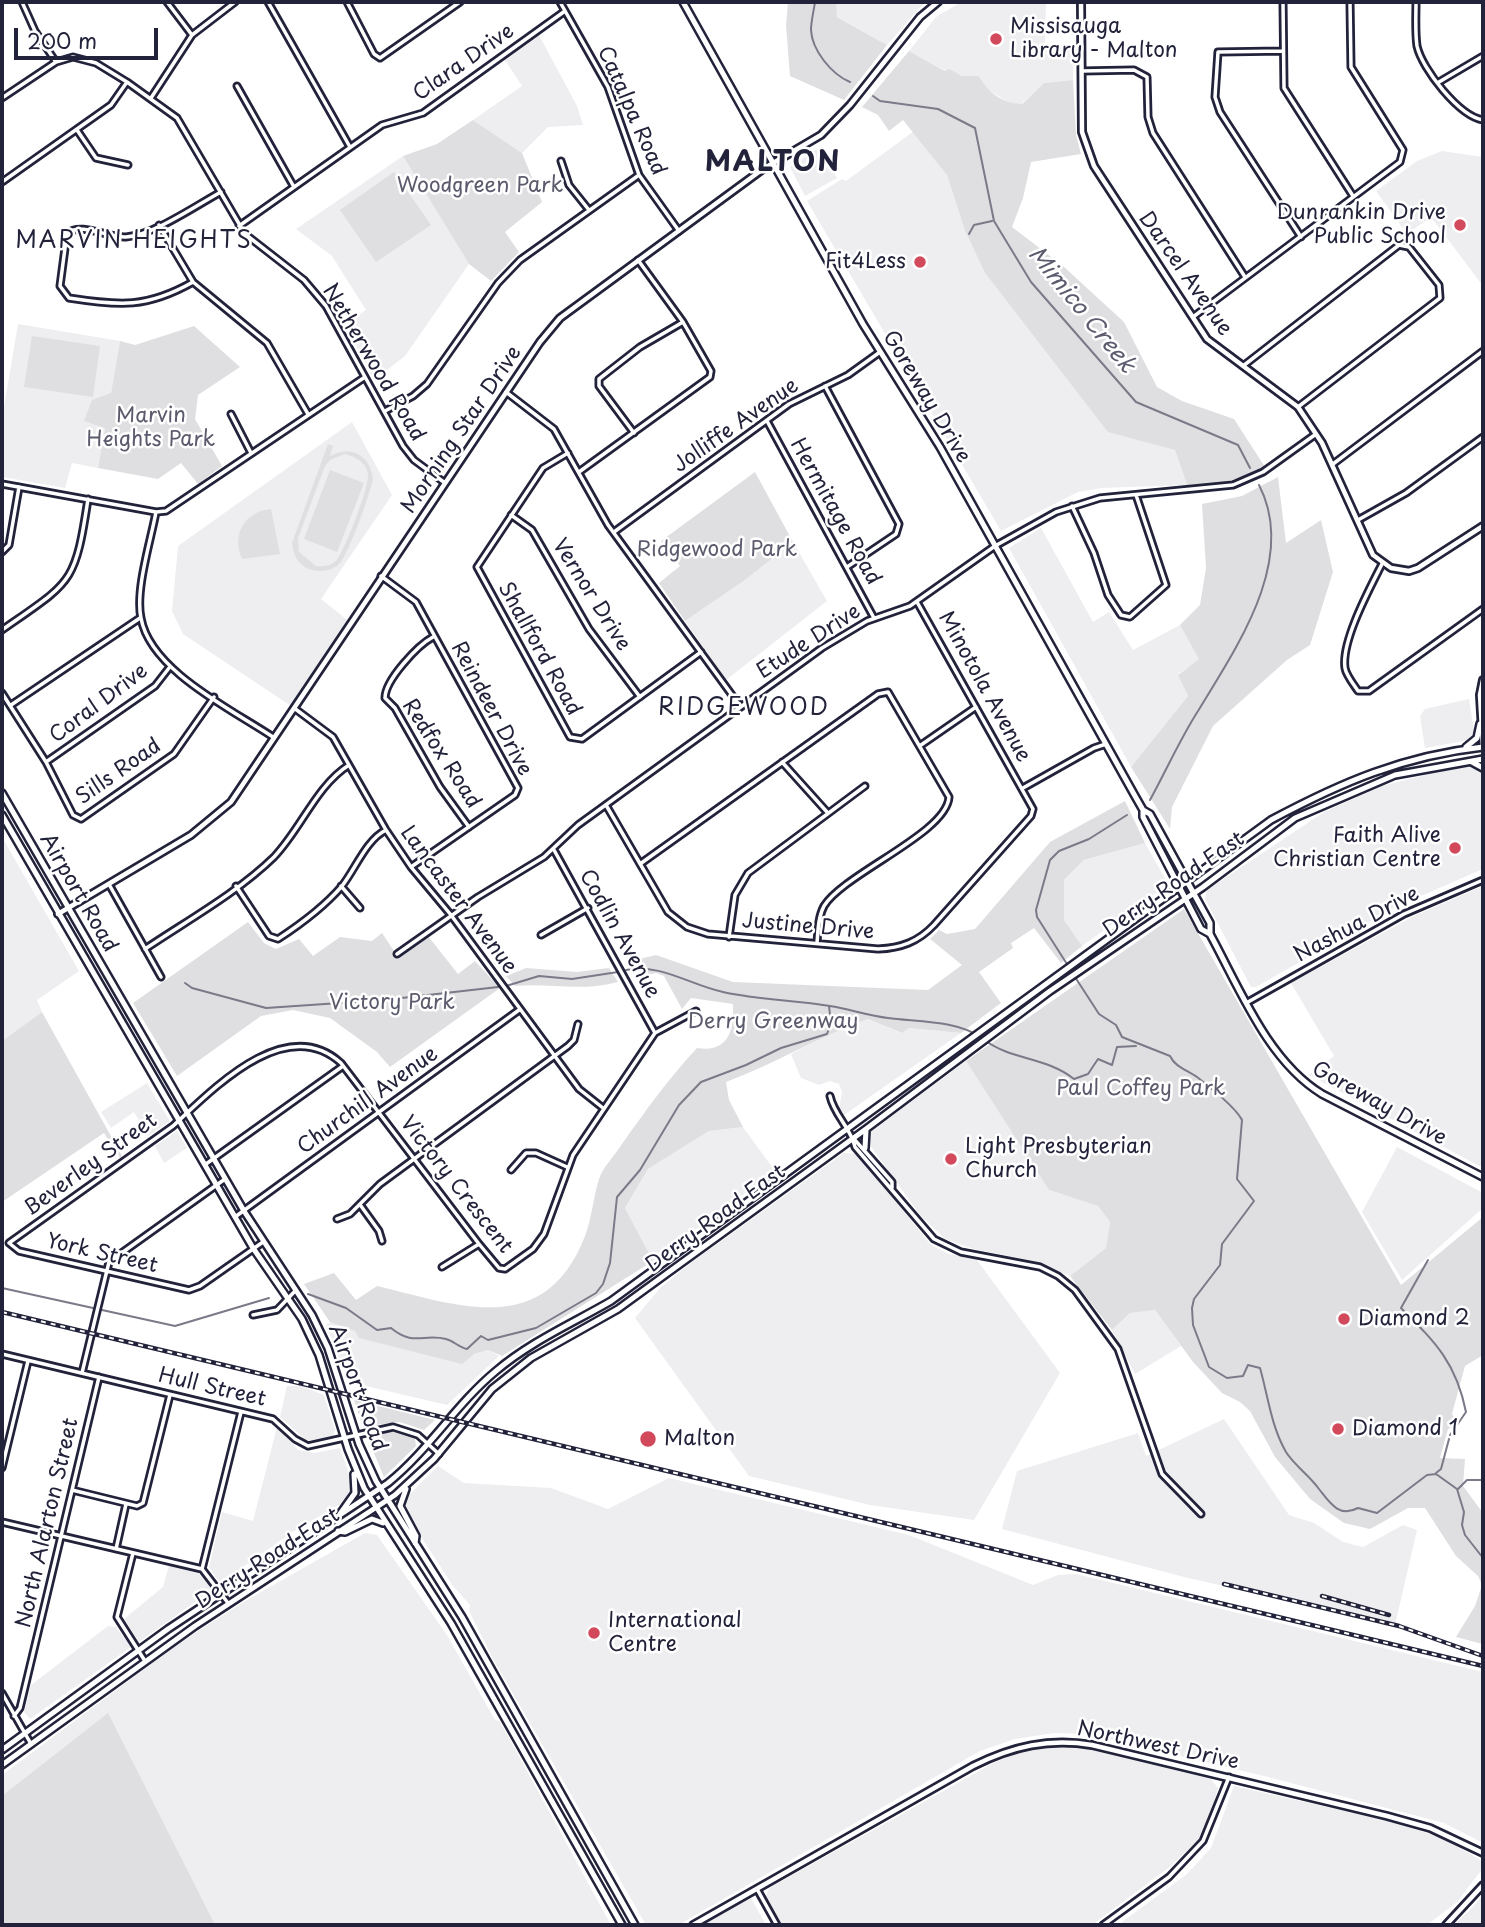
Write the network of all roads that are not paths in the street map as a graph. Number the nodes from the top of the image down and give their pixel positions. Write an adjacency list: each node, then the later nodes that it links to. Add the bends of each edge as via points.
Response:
1 (23, 2): 18 (street)
2 (167, 2): 15 (street)
3 (235, 2): 15 (street)
4 (268, 2): 27 (street)
5 (347, 2): 6 (street, via 380,58)
6 (460, 2)
7 (560, 2): 14 (street, Catalpa Road)
8 (683, 2): 29 (main road, Goreway Drive)
9 (938, 2): 29 (street, Morning Star Drive, via 920,17 826,131)
10 (1081, 2): 19 (street, Darcel Avenue)
11 (1283, 2): 16 (street)
12 (1350, 2): 35 (street, via 1351,67 1403,150 1400,162)
13 (1416, 2): 21 (street, via 1418,49)
14 (565, 12): 27 (street, Clara Drive, via 423,113 382,125); 31 (street, Catalpa Road, via 608,87)
15 (192, 35): 24 (street)
16 (1282, 51): 35 (street, via 1287,94); 40 (street, via 1218,52 1215,97 1220,112)
17 (1483, 56): 21 (street)
18 (56, 62): 20 (street, Netherwood Road, via 84,59); 23 (street)
19 (1081, 71): 42 (street, via 1134,70 1147,77 1153,133); 44 (street, Darcel Avenue, via 1082,132 1089,156)
20 (127, 82): 24 (street, Netherwood Road); 26 (street, via 111,105)
21 (1439, 82): 25 (street, via 1457,108)
22 (237, 86): 33 (street)
23 (2, 98)
24 (151, 98): 34 (street, Netherwood Road, via 177,118)
25 (1483, 120)
26 (77, 130): 30 (street, via 96,158); 32 (street)
27 (350, 147): 33 (street, Clara Drive)
28 (561, 161): 36 (street, via 569,185)
29 (773, 163): 39 (street, Morning Star Drive); 47 (main road, Goreway Drive)
30 (128, 164)
31 (639, 175): 36 (street); 39 (street, Catalpa Road)
32 (2, 182)
33 (294, 187): 38 (street, Clara Drive)
34 (221, 192): 37 (street); 38 (street, Netherwood Road)
35 (1353, 196): 40 (street)
36 (589, 210): 53 (street, via 520,260 498,283 427,384)
37 (159, 225): 43 (street); 43 (street, via 126,237 71,230 65,238 61,291 69,298 128,305 167,297)
38 (239, 226): 49 (street, Netherwood Road, via 313,289)
39 (679, 231): 41 (street, Morning Star Drive)
40 (1301, 237): 42 (street)
41 (638, 260): 45 (street); 51 (street, Morning Star Drive, via 560,318)
42 (1245, 277): 44 (street)
43 (193, 282): 55 (street, via 267,343)
44 (1192, 318): 48 (street, Darcel Avenue, via 1207,339)
45 (683, 322): 57 (street, via 711,371 710,377); 57 (street, via 599,379 599,386)
46 (1483, 351): 62 (street)
47 (880, 352): 50 (street, Jolliffe Avenue); 75 (main road, Goreway Drive)
48 (1241, 366): 52 (street, Darcel Avenue); 52 (street, via 1399,245 1409,247 1439,285 1440,298)
49 (365, 377): 53 (street, Netherwood Road); 55 (street)
50 (825, 386): 56 (street, Jolliffe Avenue); 78 (street, via 900,524 896,534)
51 (506, 393): 61 (street, via 550,424); 64 (street, Morning Star Drive)
52 (1298, 407): 58 (street, Darcel Avenue)
53 (385, 411): 64 (street, Netherwood Road, via 408,453)
54 (231, 414): 60 (street)
55 (309, 414): 60 (street)
56 (767, 421): 74 (street, Jolliffe Avenue); 78 (street, Hermitage Road)
57 (634, 433): 63 (street)
58 (1316, 434): 62 (street, Darcel Avenue); 67 (street, Etude Drive, via 1243,482)
59 (1483, 437): 72 (street, via 1406,493)
60 (251, 453): 70 (street, via 175,507)
61 (568, 453): 63 (street); 71 (street, Shallford Road, via 543,468)
62 (1333, 464): 72 (street, Darcel Avenue)
63 (579, 472): 74 (street)
64 (445, 483): 79 (street, Morning Star Drive)
65 (2, 484): 66 (street)
66 (19, 487): 68 (street); 76 (street, via 9,545)
67 (1136, 495): 69 (street, Etude Drive); 69 (street, via 1166,585 1130,617 1121,615 1108,595)
68 (88, 499): 70 (street); 84 (street, via 80,556 71,576 54,594)
69 (1072, 505): 75 (street, Etude Drive)
70 (156, 512): 82 (street)
71 (510, 514): 91 (street, Vernor Drive, via 532,530 589,629); 91 (street, Shallford Road, via 478,562 478,572 570,737 582,739)
72 (1358, 520): 77 (street, Darcel Avenue, via 1369,548)
73 (1483, 526): 77 (street, via 1419,568 1409,571)
74 (614, 532): 86 (street)
75 (995, 546): 80 (street, Etude Drive); 99 (main road, Goreway Drive)
76 (2, 552)
77 (1382, 564): 81 (street, via 1355,620 1345,660 1345,670 1358,691 1368,691)
78 (847, 567): 83 (street, Hermitage Road)
79 (381, 576): 85 (street, Reindeer Drive, via 416,602); 95 (street, Morning Star Drive)
80 (917, 602): 83 (street, Etude Drive); 94 (street, Minotola Avenue)
81 (1483, 609)
82 (140, 617): 87 (street); 92 (street)
83 (874, 618): 93 (street, Etude Drive)
84 (2, 630)
85 (434, 636): 116 (street, Redfox Road, via 416,648 385,698); 116 (street, Reindeer Drive, via 518,788 515,795)
86 (701, 652): 91 (street, Shallford Road); 93 (street)
87 (169, 668): 90 (street); 105 (street, Coral Drive, via 155,686)
88 (1483, 680): 96 (street)
89 (2, 693): 92 (street, Sills Road)
90 (214, 697): 98 (street); 105 (street, Sills Road, via 174,754 85,818 73,815)
91 (640, 697)
92 (11, 705): 105 (street, Sills Road)
93 (740, 706): 112 (street, Etude Drive)
94 (976, 707): 100 (street); 110 (street, Minotola Avenue)
95 (294, 708): 98 (street, Morning Star Drive); 107 (street, Lancaster Avenue, via 329,731)
96 (1482, 712): 97 (street)
97 (1480, 724): 101 (street); 102 (main road, via 1477,738)
98 (273, 737): 123 (street, Morning Star Drive, via 243,787 217,816)
99 (1106, 744): 110 (street); 113 (main road, Goreway Drive)
100 (921, 746): 106 (street, via 890,694 883,691); 138 (street, via 948,803 924,831 831,897 820,915)
101 (1483, 746): 102 (main road, Derry Road East)
102 (1462, 750): 122 (main road, Derry Road East, via 1416,758 1339,784 1271,820)
103 (1483, 759): 104 (main road, Derry Road East)
104 (1469, 760): 108 (main road); 127 (main road, Derry Road East, via 1395,775 1338,797 1295,818)
105 (46, 762)
106 (782, 762): 114 (street); 119 (street)
107 (349, 765): 117 (street, Lancaster Avenue); 124 (street, via 332,776 280,849)
108 (1483, 768)
109 (865, 786): 114 (street)
110 (1023, 788): 138 (street, Justine Drive, via 1034,809 1031,816 923,936 890,949)
111 (2, 793): 129 (main road, Airport Road)
112 (606, 805): 118 (street, Etude Drive); 119 (street, Justine Drive)
113 (1143, 810): 122 (main road, Goreway Drive, via 1150,814); 126 (main road, Goreway Drive)
114 (828, 813): 137 (street, via 748,873 735,895)
115 (2, 815): 132 (main road, Airport Road)
116 (469, 827): 120 (street, Reindeer Drive)
117 (386, 830): 120 (street, Lancaster Avenue); 125 (street, via 373,839)
118 (554, 850): 131 (street, Codlin Avenue); 133 (street, Etude Drive)
119 (640, 864): 137 (street, Justine Drive, via 674,919 696,931)
120 (411, 867): 133 (street, Lancaster Avenue)
121 (1483, 880): 147 (street, Nashua Drive, via 1404,914)
122 (1188, 881): 126 (main road, Derry Road East); 127 (main road, Goreway Drive)
123 (110, 886): 129 (street, Morning Star Drive); 140 (street)
124 (236, 886): 125 (street, via 269,936 278,939); 140 (street)
125 (341, 886): 130 (street)
126 (1178, 887): 128 (main road, Goreway Drive); 136 (main road, Derry Road East)
127 (1194, 893): 128 (main road, Derry Road East); 134 (main road, Goreway Drive, via 1210,923)
128 (1184, 899): 134 (main road, Goreway Drive, via 1201,929); 139 (main road, Derry Road East)
129 (69, 908): 132 (street, Morning Star Drive); 142 (main road, Airport Road)
130 (360, 908)
131 (588, 908): 135 (street); 155 (street, Codlin Avenue)
132 (57, 914): 143 (main road, Airport Road)
133 (451, 915): 141 (street, Etude Drive); 148 (street, Lancaster Avenue)
134 (1210, 934): 147 (main road, Goreway Drive)
135 (541, 935)
136 (1111, 935): 139 (main road); 145 (main road, Derry Road East)
137 (729, 937): 138 (street, Justine Drive)
138 (817, 943)
139 (1116, 944): 146 (main road, Derry Road East)
140 (145, 949): 144 (street)
141 (397, 954)
142 (102, 966): 143 (main road); 150 (main road, Airport Road)
143 (92, 972): 152 (main road, Airport Road)
144 (161, 977)
145 (1044, 984): 146 (main road); 151 (main road, Derry Road East)
146 (1050, 991): 154 (main road, Derry Road East)
147 (1248, 1002): 172 (main road, Goreway Drive, via 1276,1053 1299,1079)
148 (519, 1010): 156 (street, Lancaster Avenue); 161 (street, Churchill Avenue)
149 (696, 1010): 155 (street, Victory Crescent)
150 (129, 1014): 152 (main road); 160 (main road, Airport Road)
151 (992, 1022): 154 (main road, via 992,1029); 164 (main road, Derry Road East)
152 (121, 1023): 162 (main road, Airport Road)
153 (579, 1024): 156 (street, via 574,1040)
154 (998, 1030): 163 (main road, Derry Road East)
155 (655, 1033): 159 (street, Victory Crescent)
156 (554, 1056): 159 (street, Lancaster Avenue, via 579,1089); 168 (street)
157 (343, 1066): 160 (street, Victory Crescent, via 331,1054 310,1045 279,1047); 161 (street, Victory Crescent); 167 (street)
158 (830, 1096): 164 (street)
159 (603, 1108): 170 (street, Victory Crescent)
160 (187, 1110): 162 (street, Beverley Street); 167 (main road, Airport Road)
161 (381, 1112): 168 (street, Victory Crescent); 177 (street, Churchill Avenue)
162 (180, 1119): 169 (main road, Airport Road); 182 (street, Beverley Street)
163 (866, 1129): 165 (main road, Derry Road East); 166 (main road)
164 (848, 1130): 165 (street); 198 (main road, Derry Road East, via 611,1301 496,1370)
165 (853, 1138): 166 (street); 175 (street, via 855,1147); 199 (main road, Derry Road East, via 618,1309 505,1378)
166 (865, 1148): 175 (street)
167 (215, 1158): 169 (street); 173 (main road, Airport Road)
168 (415, 1159): 176 (street, via 380,1184); 183 (street, Victory Crescent)
169 (205, 1165): 174 (main road, Airport Road)
170 (567, 1167): 171 (street, via 526,1153); 183 (street, Victory Crescent, via 549,1226 533,1249 505,1269)
171 (511, 1170)
172 (1483, 1177)
173 (225, 1178): 174 (street); 177 (main road, Airport Road)
174 (218, 1185): 178 (main road, Airport Road); 186 (street, via 111,1260)
175 (892, 1188): 209 (street, via 923,1229 947,1247 1040,1267 1075,1290 1118,1349 1162,1474)
176 (361, 1206): 179 (street); 180 (street)
177 (244, 1211): 178 (street, Churchill Avenue); 181 (main road, Airport Road)
178 (235, 1216): 184 (main road, Airport Road)
179 (337, 1219)
180 (382, 1241)
181 (263, 1242): 184 (street); 187 (main road, Airport Road)
182 (9, 1243): 186 (street, York Street, via 19,1251)
183 (479, 1244): 185 (street)
184 (253, 1248): 186 (street, York Street, via 190,1289); 188 (main road, Airport Road)
185 (443, 1267)
186 (106, 1271): 192 (street)
187 (296, 1290): 188 (street); 196 (main road, Airport Road, via 325,1340)
188 (288, 1298): 189 (street, via 277,1310); 197 (main road, Airport Road, via 319,1355)
189 (253, 1315)
190 (2, 1354): 191 (street, Hull Street)
191 (28, 1360): 192 (street, Hull Street); 200 (street)
192 (82, 1373): 193 (street, Hull Street)
193 (99, 1377): 194 (street, Hull Street); 204 (street, North Alarton Street)
194 (170, 1395): 195 (street, Hull Street); 207 (street, via 145,1500 137,1506)
195 (242, 1411): 197 (street, Hull Street, via 275,1420 305,1445); 218 (street)
196 (356, 1435): 197 (street, Hull Street); 198 (street, Hull Street, via 393,1427); 203 (main road, Airport Road)
197 (345, 1438): 201 (main road, Airport Road)
198 (428, 1444): 199 (street, Hull Street); 203 (main road, Derry Road East)
199 (439, 1454): 202 (main road, Derry Road East)
200 (2, 1468)
201 (355, 1468): 205 (main road, Airport Road); 210 (main road, via 355,1493)
202 (417, 1477): 206 (main road, Derry Road East); 214 (main road, via 400,1506)
203 (380, 1488): 205 (main road, Derry Road East); 206 (main road, Airport Road)
204 (72, 1490): 207 (street); 213 (street, North Alarton Street)
205 (369, 1496): 208 (main road, Airport Road); 210 (main road, Derry Road East)
206 (387, 1500): 208 (main road, Derry Road East); 214 (main road, Airport Road)
207 (126, 1504): 215 (street)
208 (376, 1508): 212 (main road, Derry Road East); 216 (main road, Airport Road)
209 (1201, 1514)
210 (340, 1516): 219 (main road, Derry Road East)
211 (2, 1521): 213 (street)
212 (338, 1531): 216 (main road, via 379,1519); 220 (main road, Derry Road East)
213 (61, 1535): 215 (street); 224 (street, North Alarton Street, via 20,1708)
214 (415, 1543): 234 (main road, Airport Road)
215 (116, 1549): 217 (street)
216 (404, 1551): 233 (main road, Airport Road, via 452,1623)
217 (133, 1553): 218 (street); 221 (street, via 117,1617)
218 (202, 1569): 219 (street)
219 (220, 1593): 220 (street); 221 (main road, Derry Road East)
220 (228, 1603): 222 (main road, Derry Road East)
221 (138, 1651): 222 (street); 225 (main road, Derry Road East)
222 (145, 1661): 226 (main road, Derry Road East)
223 (2, 1692): 224 (street)
224 (14, 1716): 225 (street)
225 (25, 1733): 226 (street); 227 (main road, Derry Road East)
226 (31, 1744): 228 (main road, Derry Road East)
227 (2, 1750)
228 (2, 1765)
229 (1229, 1777): 230 (street, Northwest Drive, via 1424,1825); 232 (street, Northwest Drive, via 1081,1743 1018,1747 974,1766); 237 (street, via 1196,1850 1169,1877)
230 (1483, 1853)
231 (1483, 1885): 238 (street)
232 (757, 1889): 235 (street, Northwest Drive); 236 (street)
233 (622, 1925)
234 (635, 1925)
235 (693, 1925)
236 (777, 1925)
237 (1103, 1925)
238 (1446, 1925)

